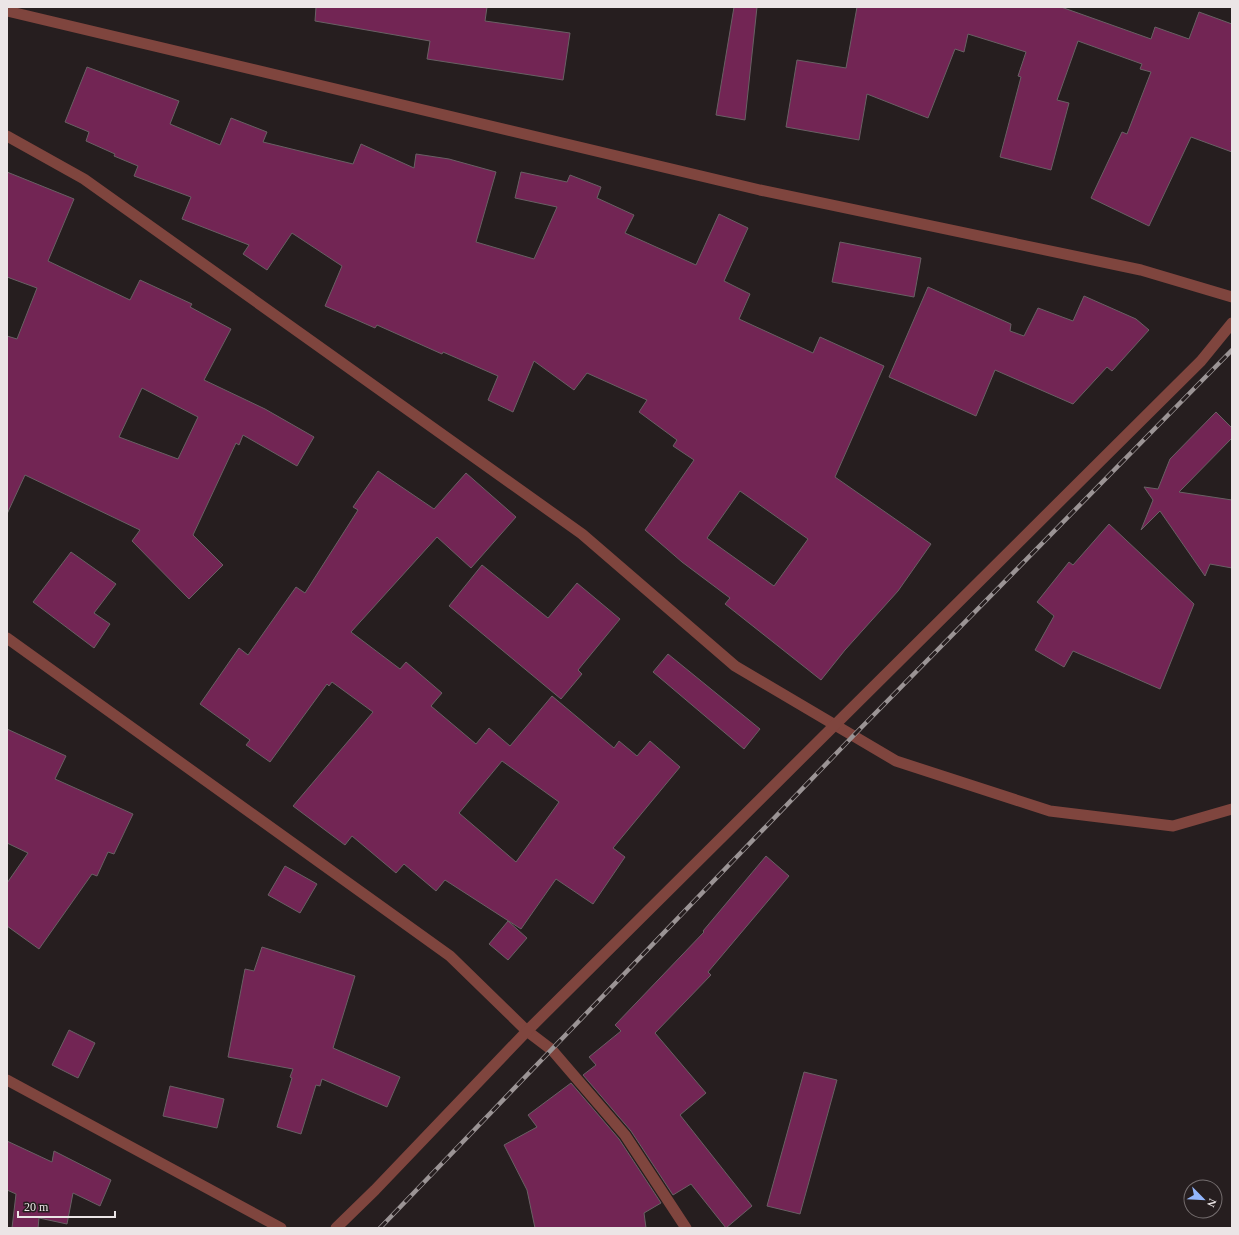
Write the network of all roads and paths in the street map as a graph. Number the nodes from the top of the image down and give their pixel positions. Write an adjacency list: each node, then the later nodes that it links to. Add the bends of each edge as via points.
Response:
1 (7, 11): 3 (street, via 760,190 1141,270)
2 (7, 136): 6 (street, via 84,179 291,325 582,534 735,666)
3 (1232, 297)
4 (1232, 323): 6 (street, via 1201,361)
5 (7, 638): 8 (street, via 450,956)
6 (836, 725): 7 (street, via 896,761 1050,811 1173,826); 8 (street)
7 (1232, 809)
8 (527, 1031): 11 (street); 12 (street, via 552,1050 625,1135)
9 (7, 1080): 10 (street)
10 (281, 1228)
11 (336, 1228)
12 (686, 1228)

